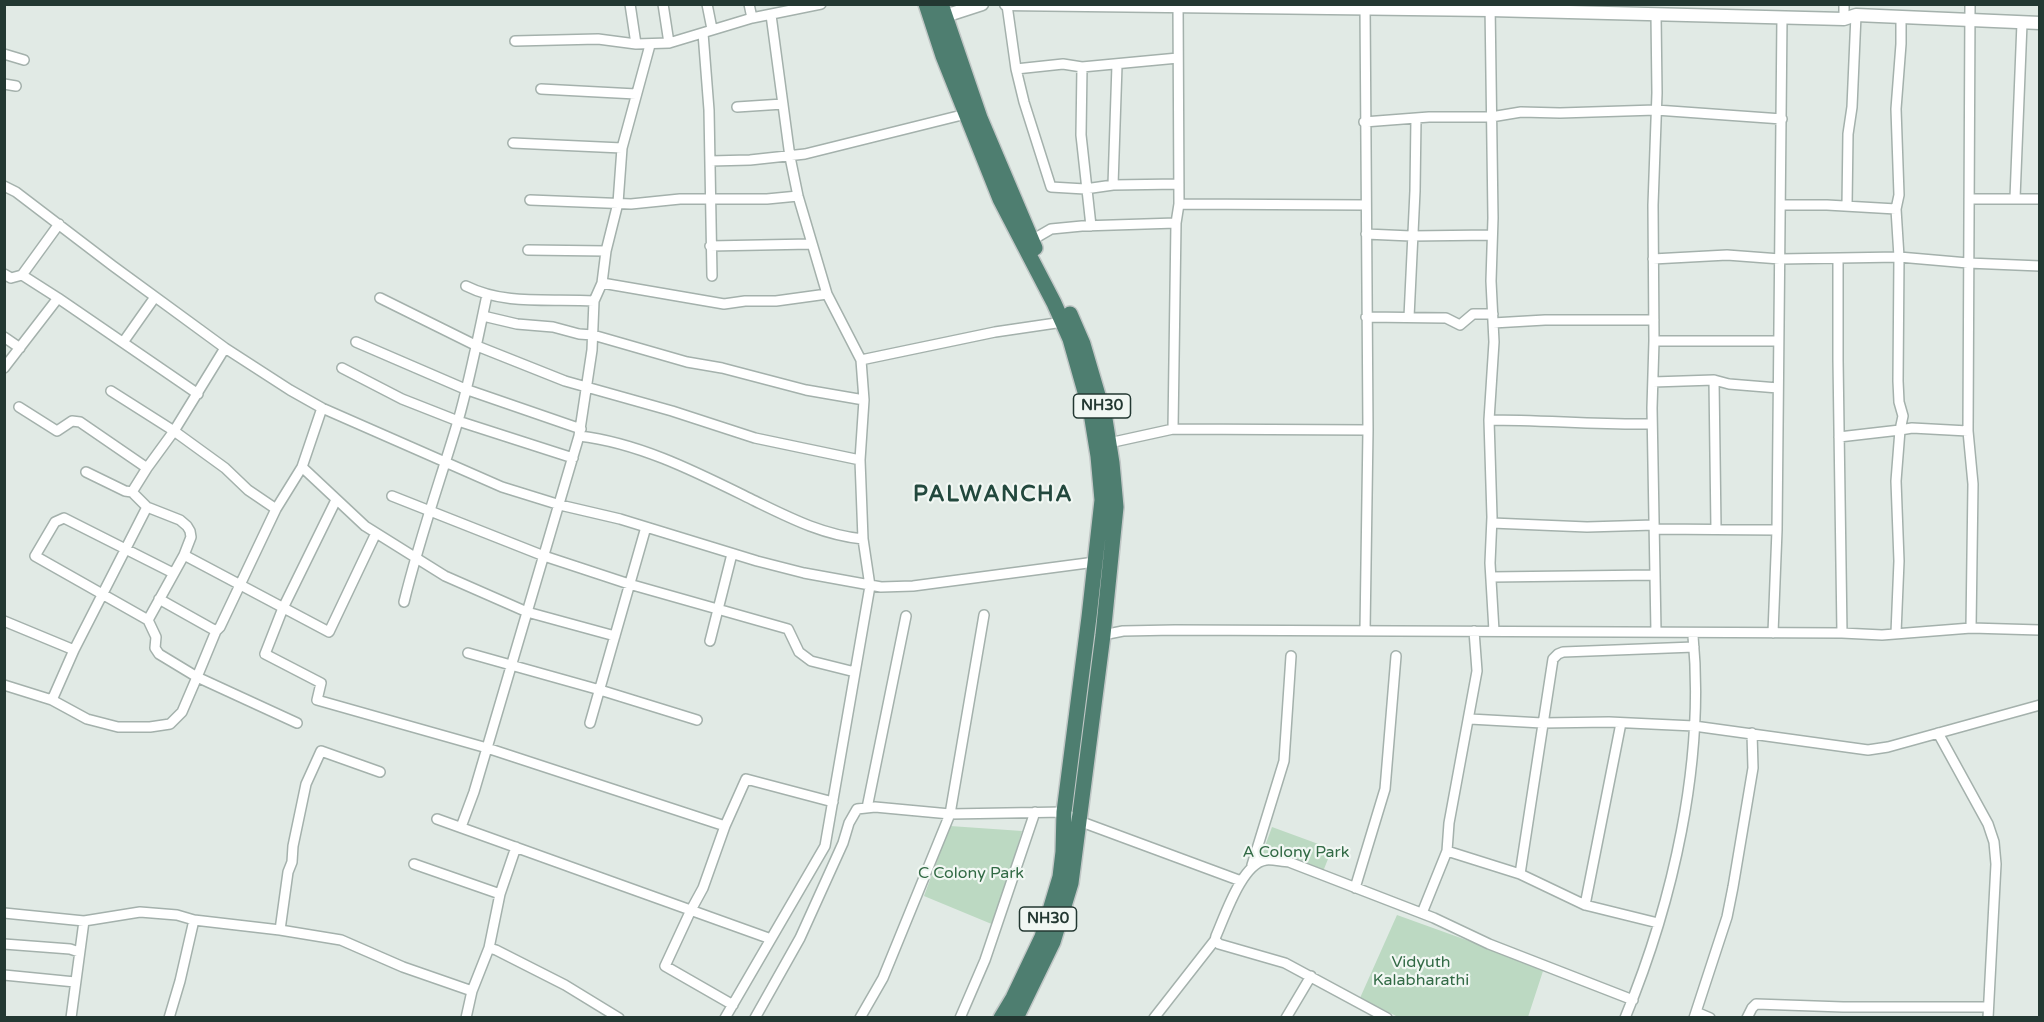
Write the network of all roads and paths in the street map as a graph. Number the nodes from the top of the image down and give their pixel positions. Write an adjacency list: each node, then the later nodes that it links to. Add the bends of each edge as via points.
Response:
1 (630, 4): 33 (street)
2 (663, 4): 32 (street)
3 (707, 4): 29 (street)
4 (749, 4): 24 (street)
5 (821, 4): 16 (street)
6 (926, 4): 30 (highway, NH30)
7 (982, 4): 18 (street)
8 (1007, 4): 11 (street); 40 (street)
9 (1844, 4): 23 (street)
10 (1970, 4): 26 (street)
11 (1178, 6): 12 (street); 36 (street)
12 (1255, 7): 13 (street)
13 (1365, 7): 14 (street); 52 (street)
14 (1436, 7): 15 (street)
15 (1490, 7): 17 (street); 49 (street)
16 (791, 8): 20 (street)
17 (1548, 8): 21 (street)
18 (943, 10): 30 (street); 79 (highway, NH30, via 980,118)
19 (1686, 10): 21 (street); 22 (street)
20 (771, 15): 24 (street); 45 (street)
21 (1656, 15): 47 (street)
22 (1782, 16): 23 (street); 51 (street)
23 (1850, 17): 25 (street); 71 (street, via 1852,107)
24 (752, 18): 29 (street)
25 (1901, 18): 26 (street); 72 (street)
26 (1970, 18): 27 (street); 64 (street)
27 (2022, 23): 28 (street); 62 (street)
28 (2040, 23)
29 (707, 31): 32 (street); 56 (street)
30 (936, 36): 48 (highway, NH30)
31 (514, 41): 33 (street, via 598,39)
32 (669, 43): 34 (street)
33 (636, 44): 34 (street)
34 (650, 45): 44 (street)
35 (4, 54): 37 (street)
36 (1178, 58): 38 (street); 57 (street)
37 (24, 60)
38 (1117, 65): 39 (street); 58 (street)
39 (1082, 67): 40 (street, via 1063,64); 60 (street)
40 (1016, 69): 60 (street, via 1051,187)
41 (4, 84): 42 (street)
42 (15, 86)
43 (541, 88): 44 (street)
44 (636, 94): 54 (street)
45 (783, 104): 46 (street); 55 (street)
46 (737, 107)
47 (1656, 110): 49 (street, via 1521,111); 51 (street); 85 (street)
48 (966, 114): 55 (street); 106 (highway, NH30, via 1000,199)
49 (1491, 117): 50 (street); 77 (street)
50 (1416, 118): 52 (street); 78 (street)
51 (1782, 119): 70 (street)
52 (1364, 122): 69 (street)
53 (513, 143): 54 (street)
54 (622, 148): 67 (street)
55 (790, 157): 56 (street); 61 (street)
56 (710, 161): 63 (street)
57 (1179, 184): 58 (street); 68 (street)
58 (1113, 185): 60 (street)
59 (4, 186): 74 (street)
60 (1085, 189): 75 (street)
61 (798, 196): 63 (street); 80 (street)
62 (2015, 198): 64 (street); 65 (street)
63 (710, 199): 67 (street); 81 (street)
64 (1969, 199): 88 (street)
65 (2040, 199)
66 (530, 200): 67 (street)
67 (618, 203): 83 (street)
68 (1179, 204): 69 (street); 73 (street)
69 (1366, 205): 76 (street)
70 (1781, 205): 71 (street); 86 (street)
71 (1847, 206): 72 (street)
72 (1896, 210): 84 (street)
73 (1176, 223): 75 (street); 133 (street)
74 (58, 224): 91 (street); 97 (street)
75 (1091, 226): 79 (street, via 1051,229)
76 (1366, 234): 78 (street); 102 (street)
77 (1492, 235): 78 (street); 104 (street)
78 (1412, 236): 103 (street)
79 (1032, 240): 140 (highway, NH30, via 1083,344)
80 (811, 244): 81 (street); 95 (street)
81 (710, 246): 92 (street)
82 (528, 250): 83 (street)
83 (606, 250): 93 (street)
84 (1899, 257): 87 (street); 88 (street); 135 (street, via 1898,381 1903,416)
85 (1653, 259): 86 (street, via 1727,255); 105 (street)
86 (1780, 259): 87 (street); 111 (street)
87 (1839, 259): 139 (street)
88 (1968, 264): 89 (street); 137 (street)
89 (2040, 266)
90 (4, 274): 91 (street, via 11,278)
91 (22, 275): 98 (street)
92 (712, 276)
93 (602, 283): 95 (street, via 723,304); 100 (street)
94 (466, 286): 96 (street)
95 (827, 294): 116 (street)
96 (487, 295): 100 (street); 101 (street)
97 (155, 297): 109 (street); 115 (street)
98 (58, 298): 109 (street); 114 (street)
99 (380, 298): 113 (street)
100 (594, 301): 107 (street)
101 (483, 316): 107 (street); 113 (street)
102 (1366, 317): 103 (street); 134 (street)
103 (1409, 317): 104 (street, via 1446,318 1460,325 1473,314)
104 (1493, 318): 105 (street); 130 (street)
105 (1654, 320): 110 (street)
106 (1063, 322): 116 (street); 132 (highway, NH30)
107 (592, 335): 121 (street); 126 (street, via 687,362)
108 (4, 337): 114 (street)
109 (124, 341): 125 (street)
110 (1654, 341): 111 (street); 120 (street)
111 (1778, 341): 122 (street)
112 (356, 342): 123 (street)
113 (477, 346): 121 (street, via 565,381); 123 (street)
114 (20, 348): 117 (street)
115 (225, 348): 125 (street); 128 (street)
116 (861, 360): 126 (street)
117 (4, 368)
118 (342, 368): 129 (street, via 402,399)
119 (1714, 380): 120 (street); 122 (street); 157 (street)
120 (1653, 382): 131 (street)
121 (588, 386): 138 (street); 142 (street, via 755,438)
122 (1778, 388): 158 (street)
123 (466, 389): 129 (street); 138 (street)
124 (111, 391): 136 (street)
125 (198, 394): 136 (street)
126 (864, 400): 142 (street)
127 (19, 407): 145 (street, via 57,431 72,421 80,422)
128 (322, 408): 143 (street); 144 (street)
129 (458, 420): 141 (street); 143 (street)
130 (1489, 420): 131 (street); 154 (street)
131 (1652, 424): 156 (street)
132 (1093, 426): 140 (street); 166 (highway, NH30, via 1102,500)
133 (1173, 429): 134 (street); 140 (street)
134 (1368, 430): 187 (street)
135 (1900, 430): 137 (street); 139 (street); 193 (street)
136 (174, 431): 145 (street); 152 (street)
137 (1968, 431): 184 (street, via 1973,484)
138 (580, 432): 141 (street); 160 (street, via 718,483 820,530)
139 (1839, 437): 192 (street)
140 (1109, 443): 194 (highway, NH30, via 1116,507)
141 (573, 458): 150 (street)
142 (860, 460): 160 (street)
143 (444, 463): 150 (street); 153 (street)
144 (302, 467): 149 (street); 152 (street)
145 (147, 468): 147 (street)
146 (86, 472): 147 (street)
147 (132, 492): 151 (street)
148 (392, 496): 153 (street)
149 (336, 500): 159 (street); 176 (street)
150 (560, 505): 155 (street); 164 (street)
151 (147, 507): 161 (street); 163 (street, via 187,526 191,537)
152 (276, 509): 171 (street)
153 (429, 512): 164 (street); 165 (street)
154 (1492, 523): 156 (street); 169 (street)
155 (646, 527): 162 (street); 170 (street)
156 (1654, 527): 157 (street); 168 (street)
157 (1716, 529): 158 (street)
158 (1777, 530): 191 (street)
159 (376, 533): 165 (street); 176 (street, via 330,632)
160 (863, 539): 172 (street)
161 (126, 549): 167 (street); 173 (street); 173 (street, via 64,518 55,522 35,556)
162 (732, 554): 172 (street); 177 (street)
163 (184, 555): 167 (street); 171 (street)
164 (544, 556): 170 (street); 178 (street)
165 (415, 559): 175 (street); 178 (street)
166 (1095, 562): 172 (street, via 913,586); 181 (highway, NH30)
167 (173, 573): 174 (street)
168 (1655, 575): 169 (street); 190 (street)
169 (1491, 577): 189 (street)
170 (628, 584): 177 (street); 195 (street)
171 (239, 585): 176 (street); 186 (street)
172 (870, 586): 204 (street)
173 (103, 594): 182 (street); 199 (street)
174 (159, 599): 182 (street); 186 (street)
175 (404, 602)
176 (283, 608): 219 (street, via 264,654 321,683 317,700)
177 (717, 610): 197 (street); 204 (street, via 788,629 799,652 811,661)
178 (527, 612): 195 (street); 203 (street)
179 (984, 615): 225 (street)
180 (906, 616): 222 (street)
181 (1089, 617): 194 (street); 223 (highway, NH30)
182 (148, 620): 205 (street, via 159,654)
183 (4, 621): 199 (street)
184 (1971, 628): 185 (street); 193 (street)
185 (2040, 630)
186 (216, 631): 205 (street)
187 (1365, 631): 188 (street); 194 (street, via 1123,631)
188 (1474, 632): 189 (street); 210 (street, via 1477,671)
189 (1494, 632): 190 (street)
190 (1656, 632): 191 (street)
191 (1773, 633): 192 (street)
192 (1842, 633): 193 (street)
193 (1896, 633)
194 (1103, 635): 227 (highway, NH30)
195 (615, 636): 207 (street)
196 (1693, 636): 198 (street)
197 (710, 642)
198 (1694, 647): 214 (street, via 1558,654 1552,659); 216 (street)
199 (74, 650): 208 (street)
200 (468, 653): 203 (street)
201 (1291, 656): 233 (street, via 1284,762)
202 (1396, 656): 236 (street, via 1385,789)
203 (510, 666): 207 (street); 219 (street)
204 (855, 672): 221 (street)
205 (197, 677): 208 (street, via 182,712 170,724 117,727 87,719); 212 (street)
206 (4, 685): 208 (street)
207 (600, 690): 211 (street); 213 (street)
208 (52, 700)
209 (2040, 705): 218 (street)
210 (1470, 719): 214 (street); 231 (street)
211 (697, 720)
212 (297, 723)
213 (590, 723)
214 (1542, 723): 215 (street); 234 (street)
215 (1621, 723): 216 (street); 238 (street)
216 (1694, 726): 217 (street); 244 (street, via 1688,790)
217 (1752, 733): 218 (street, via 1868,750); 258 (street, via 1753,768 1727,917)
218 (1938, 733): 257 (street, via 1994,842)
219 (487, 748): 228 (street); 229 (street)
220 (380, 772): 245 (street, via 321,751 306,784)
221 (833, 802): 228 (street, via 746,779); 246 (street, via 825,846)
222 (867, 808): 225 (street); 265 (street, via 857,809 849,823 800,938)
223 (1064, 812): 224 (street); 227 (street); 268 (highway, NH30, via 1063,852 1052,907 1042,937)
224 (1035, 813): 225 (street); 267 (street, via 985,960)
225 (950, 814): 266 (street, via 883,978)
226 (437, 819): 229 (street)
227 (1079, 821): 235 (street); 269 (highway, NH30, via 1063,914)
228 (725, 826): 239 (street)
229 (460, 827): 230 (street)
230 (516, 847): 237 (street); 239 (street)
231 (1447, 851): 234 (street); 241 (street)
232 (414, 864): 237 (street)
233 (1252, 865): 235 (street); 236 (street, via 1265,860 1289,862)
234 (1520, 874): 238 (street)
235 (1241, 880): 247 (street)
236 (1355, 888): 241 (street)
237 (500, 894): 249 (street)
238 (1586, 905): 244 (street)
239 (691, 910): 246 (street); 256 (street, via 665,966)
240 (4, 913): 243 (street)
241 (1422, 913): 255 (street, via 1489,944)
242 (194, 920): 243 (street, via 140,912); 245 (street); 261 (street)
243 (84, 921): 250 (street)
244 (1658, 923): 255 (street)
245 (280, 930): 254 (street, via 340,940)
246 (771, 939): 256 (street)
247 (1215, 940): 252 (street, via 1285,963); 270 (street)
248 (4, 944): 250 (street)
249 (489, 948): 254 (street); 263 (street)
250 (79, 952): 253 (street)
251 (4, 975): 253 (street)
252 (1311, 976): 259 (street); 271 (street)
253 (75, 982): 260 (street)
254 (472, 991): 262 (street)
255 (1633, 1000): 272 (street)
256 (733, 1005): 264 (street)
257 (1988, 1012): 274 (street, via 1756,1004)
258 (1695, 1015): 273 (street)
259 (1381, 1016)
260 (71, 1017)
261 (169, 1017)
262 (466, 1017)
263 (619, 1017)
264 (725, 1017)
265 (755, 1017)
266 (860, 1017)
267 (960, 1017)
268 (1001, 1017)
269 (1016, 1017)
270 (1154, 1017)
271 (1286, 1017)
272 (1625, 1017)
273 (1710, 1017)
274 (1747, 1017)

